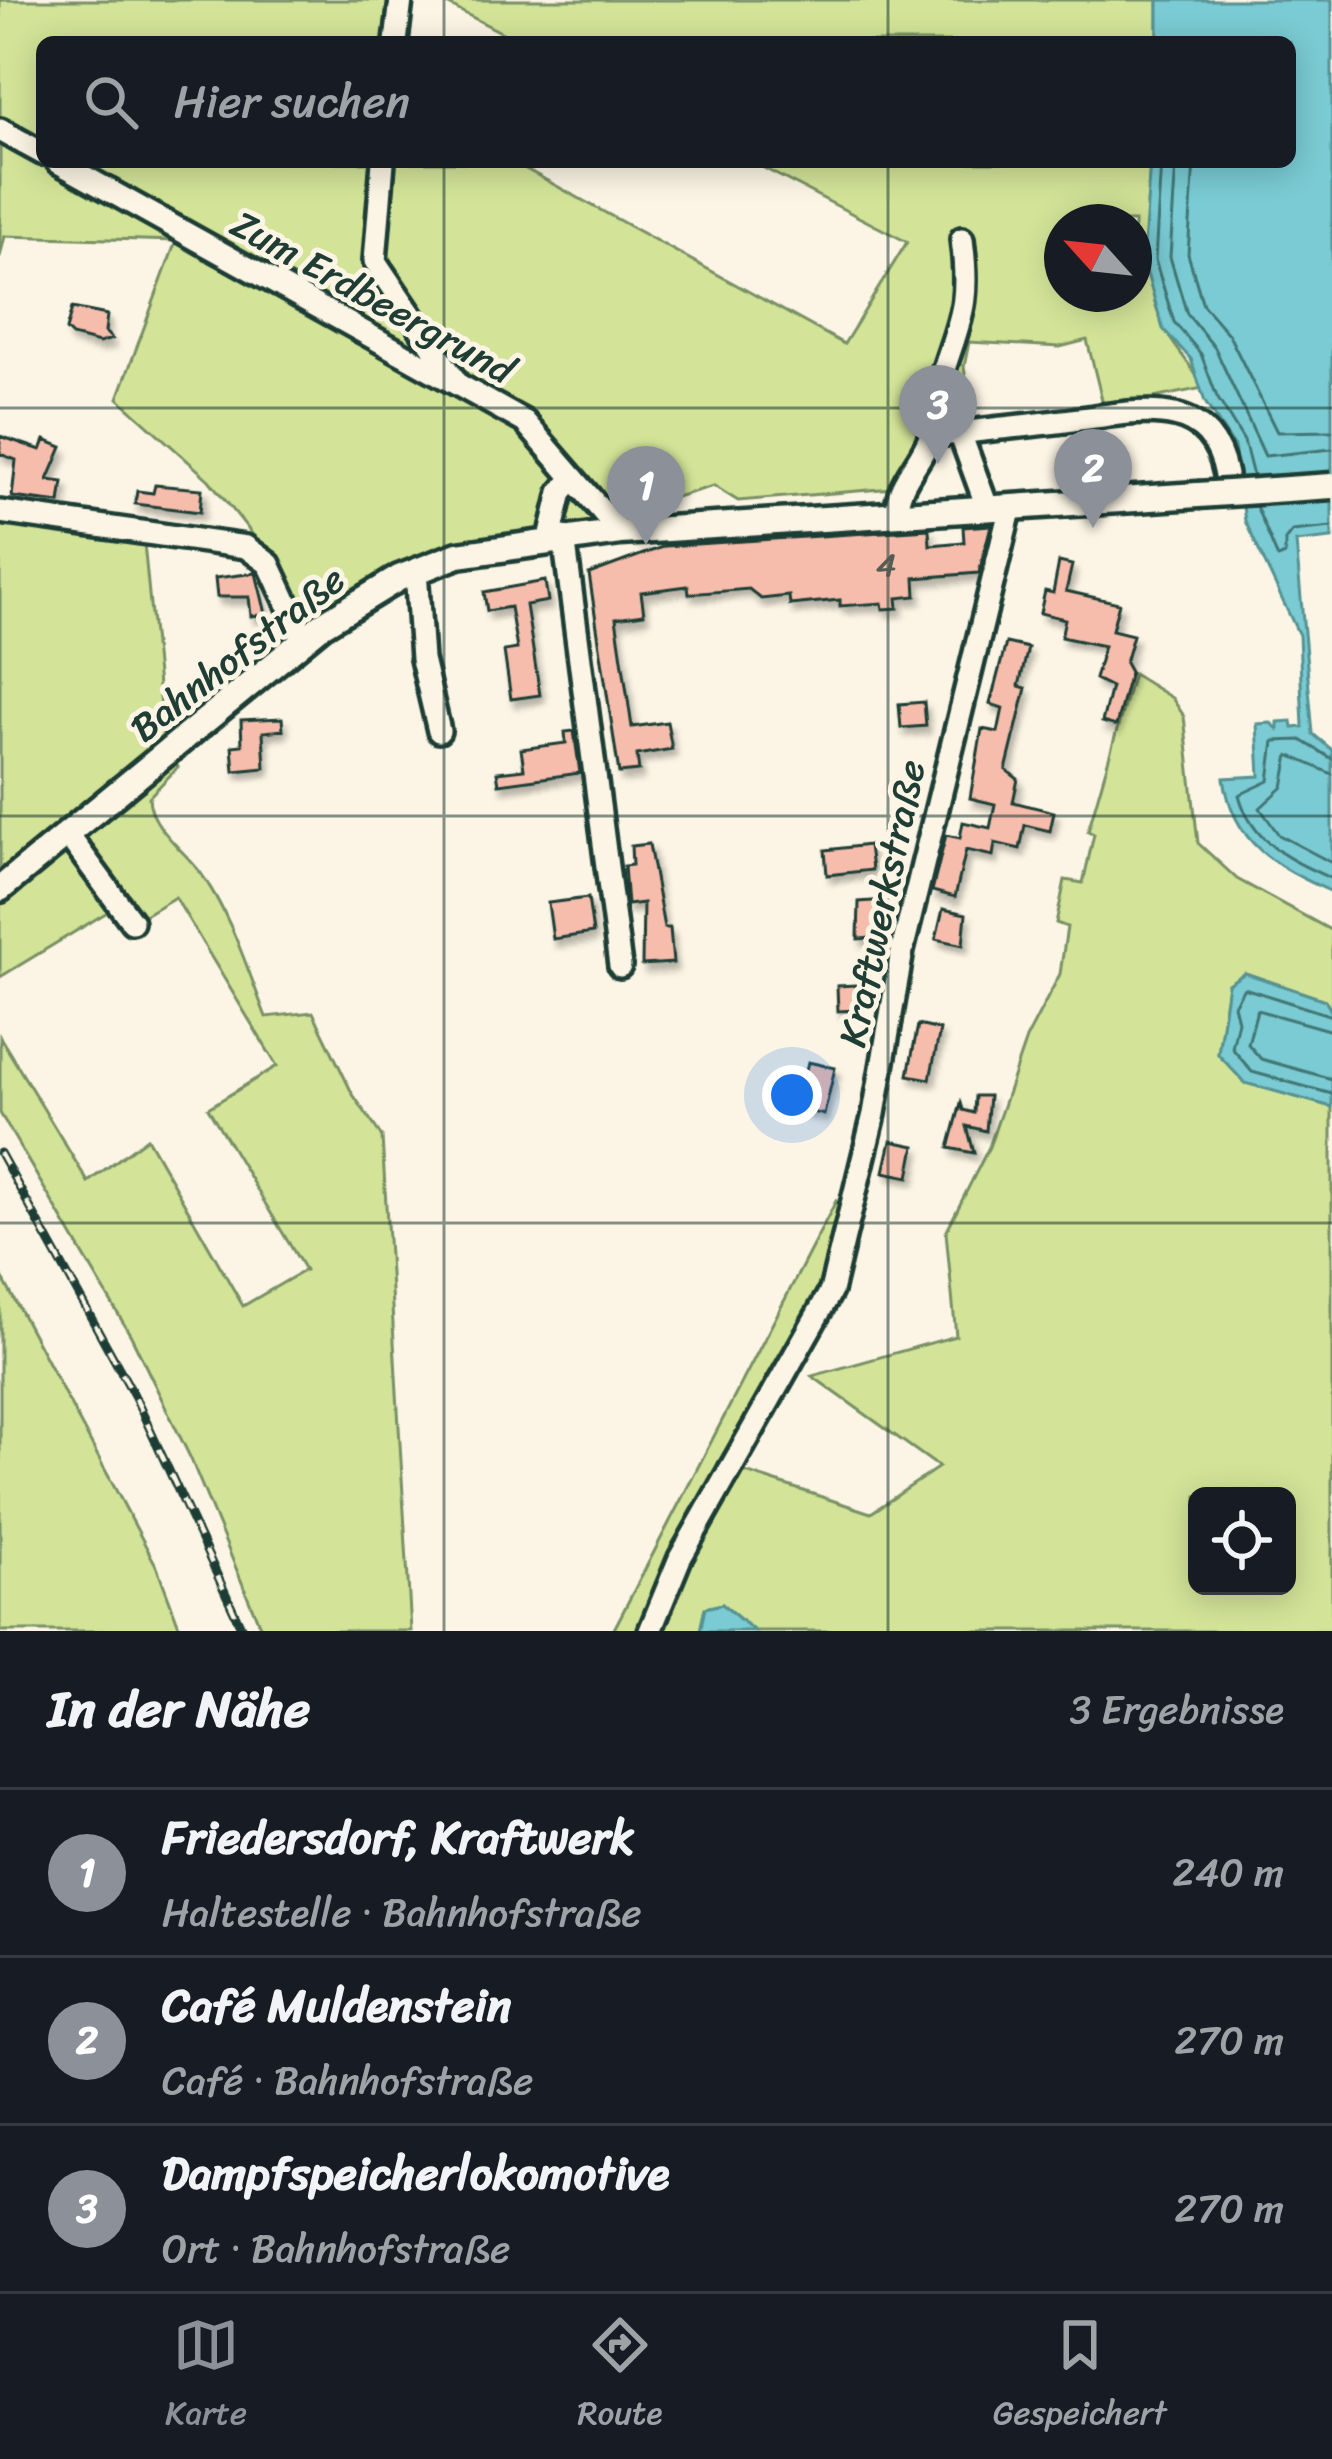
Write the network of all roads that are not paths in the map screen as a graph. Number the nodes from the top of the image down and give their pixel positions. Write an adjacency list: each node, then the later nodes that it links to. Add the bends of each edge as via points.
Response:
1 (400, 0): 2 (street)
2 (397, 36)
3 (0, 130): 4 (street)
4 (36, 150)
5 (69, 168): 8 (street, Zum Erdbeergrund)
6 (383, 168): 8 (street, via 375,261)
7 (962, 239): 10 (street, via 963,326 939,384)
8 (460, 388): 12 (street, Zum Erdbeergrund, via 525,422)
9 (960, 433): 10 (street); 11 (street, via 1167,412 1214,442); 14 (street)
10 (930, 437): 16 (street)
11 (1226, 475)
12 (573, 478): 17 (street, Zum Erdbeergrund); 18 (street, via 561,492)
13 (1332, 486): 14 (main road, Bahnhofstraße, bridge)
14 (999, 506): 16 (main road, Bahnhofstraße); 26 (street, Kraftwerkstraße, via 831,1291 680,1558)
15 (0, 512): 20 (street, via 246,547 269,564)
16 (897, 513): 17 (main road, Bahnhofstraße)
17 (620, 532): 18 (main road, Bahnhofstraße)
18 (557, 538): 19 (main road, Bahnhofstraße); 25 (street)
19 (416, 570): 20 (main road, Bahnhofstraße); 21 (street, via 422,659)
20 (304, 639): 22 (main road, Bahnhofstraße)
21 (439, 731)
22 (68, 835): 23 (main road, Bahnhofstraße); 24 (street)
23 (0, 890)
24 (133, 922)
25 (620, 966)
26 (650, 1631)

